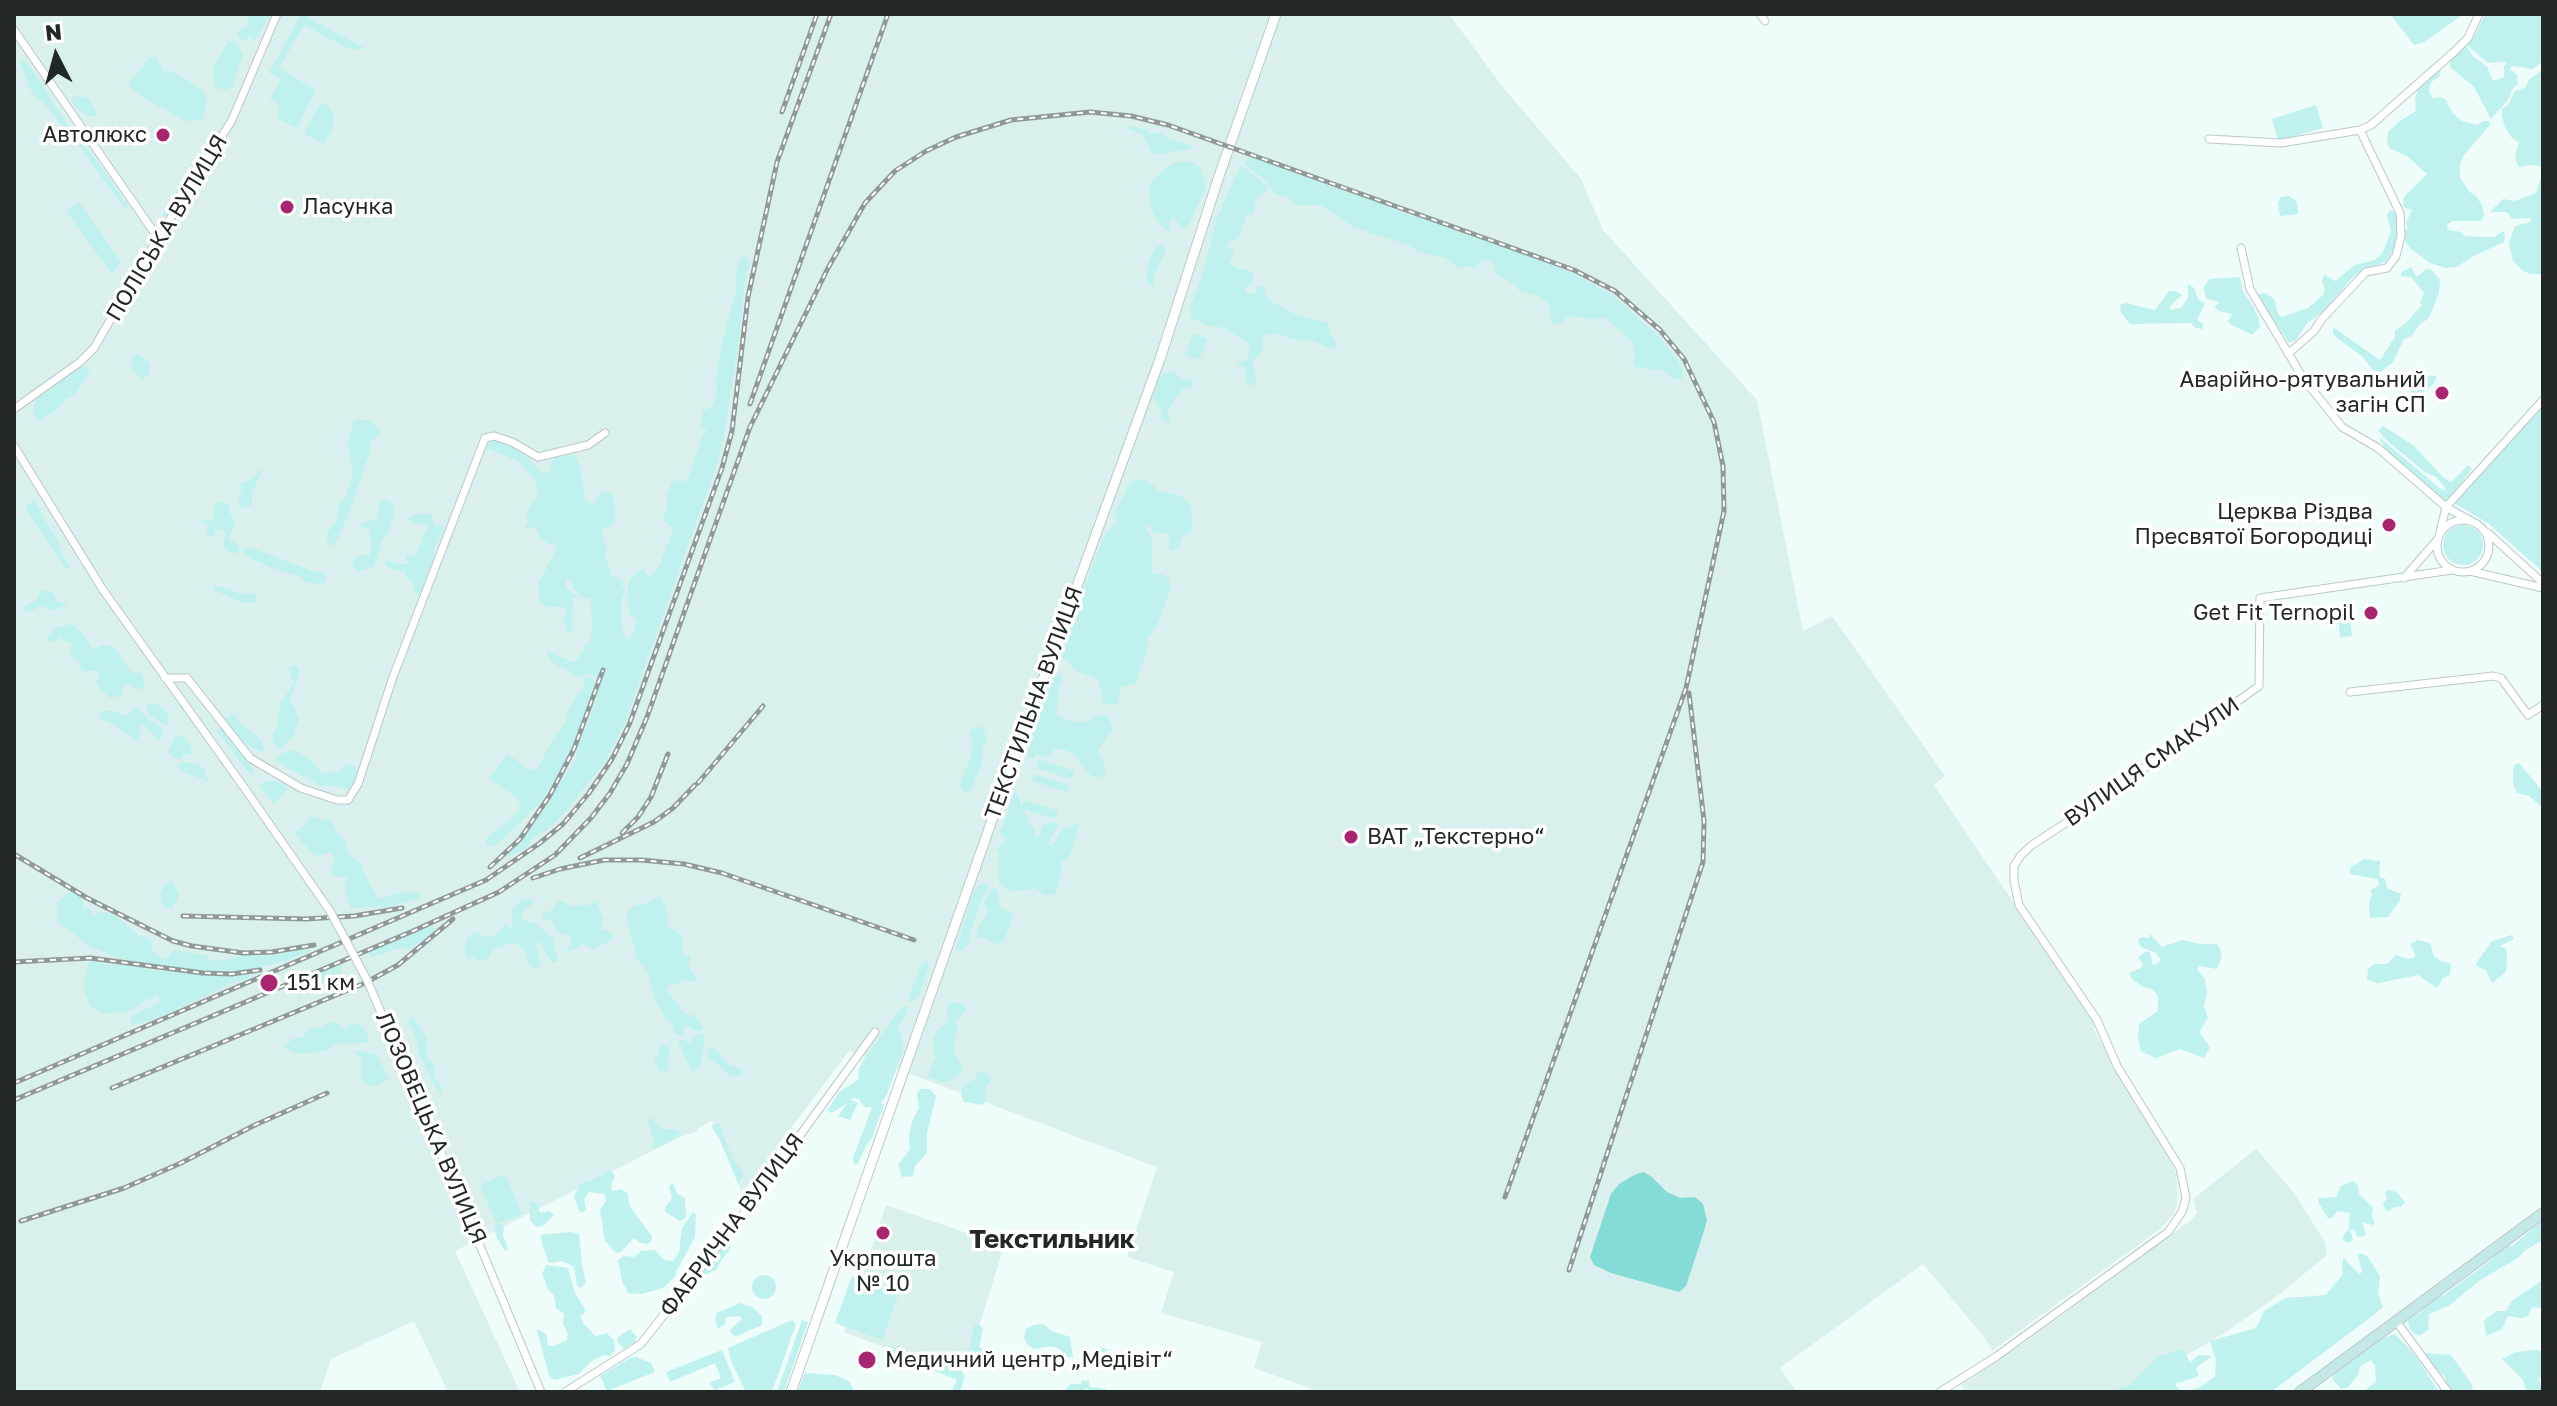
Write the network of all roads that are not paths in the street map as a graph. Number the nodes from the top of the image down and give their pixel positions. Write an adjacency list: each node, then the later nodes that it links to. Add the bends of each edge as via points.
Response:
1 (277, 14): 7 (street, ПОЛІСЬКА ВУЛИЦЯ, via 232,120)
2 (1276, 14): 30 (street, ТЕКСТИЛЬНА ВУЛИЦЯ, via 1160,359)
3 (2479, 14): 5 (street, via 2468,38 2454,52)
4 (14, 30): 7 (street)
5 (2360, 130): 6 (street, via 2281,143); 9 (street, via 2400,213 2396,256 2387,268 2366,272)
6 (2209, 139)
7 (158, 238): 11 (street, ПОЛІСЬКА ВУЛИЦЯ, via 94,348)
8 (2241, 248): 9 (street, via 2250,289)
9 (2288, 354): 14 (street, via 2342,427 2378,448)
10 (2543, 400): 14 (street)
11 (14, 409)
12 (605, 433): 22 (street, via 588,445 538,457 512,442 485,438 348,800 301,788 250,758 187,678)
13 (14, 446): 22 (street, ЛОЗОВЕЦЬКА ВУЛИЦЯ, via 86,564)
14 (2446, 507): 15 (street); 17 (street)
15 (2471, 521): 16 (street); 17 (street, via 2454,521)
16 (2485, 530): 19 (street, via 2488,555); 21 (street)
17 (2439, 536): 18 (street, via 2439,558); 20 (street)
18 (2452, 570): 19 (street); 20 (street, ВУЛИЦЯ СМАКУЛИ)
19 (2470, 571): 21 (street)
20 (2404, 578): 31 (street, ВУЛИЦЯ СМАКУЛИ, via 2260,598 2259,686 2032,845 2014,866 2019,905 2097,1020 2117,1066 2180,1168 2186,1198 2168,1232)
21 (2543, 585)
22 (165, 678): 28 (street, ЛОЗОВЕЦЬКА ВУЛИЦЯ, bridge, via 330,911 367,980)
23 (2350, 692): 24 (street, via 2493,676 2501,678 2528,715)
24 (2543, 705)
25 (875, 1032): 29 (street, ФАБРИЧНА ВУЛИЦЯ, via 641,1344)
26 (2543, 1213): 27 (main road)
27 (2396, 1321): 32 (main road); 33 (street)
28 (541, 1392)
29 (565, 1392)
30 (791, 1392)
31 (1940, 1392)
32 (2300, 1392)
33 (2448, 1392)

